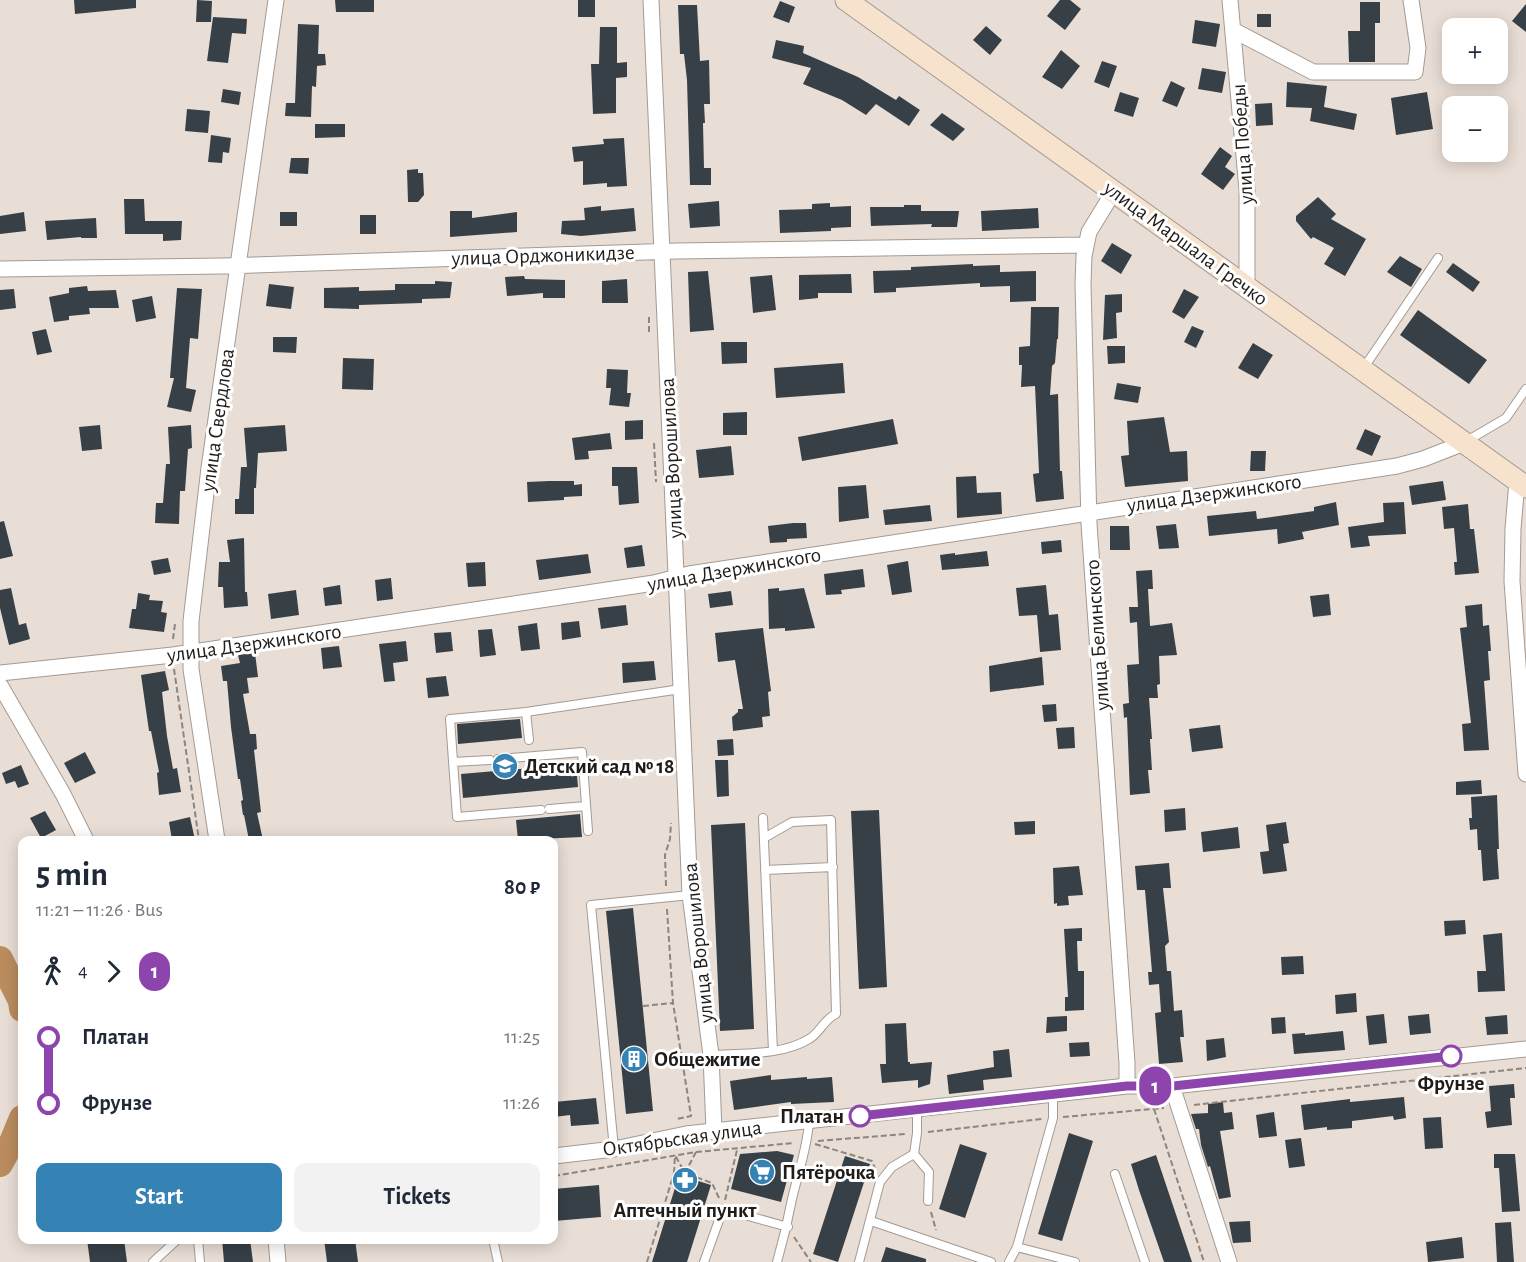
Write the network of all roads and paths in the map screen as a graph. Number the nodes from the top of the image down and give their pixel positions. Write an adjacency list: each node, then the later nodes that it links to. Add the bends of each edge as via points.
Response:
1 (276, 0): 11 (street, улица Свердлова)
2 (651, 0): 9 (street, улица Ворошилова)
3 (846, 0): 7 (main road, улица Маршала Гречко)
4 (1230, 0): 6 (street, улица Победы)
5 (1411, 0): 6 (street, via 1418,48 1415,72 1313,72)
6 (1233, 30): 13 (street, улица Победы, via 1247,190)
7 (1114, 191): 8 (street, улица Белинского, via 1089,232); 13 (main road, улица Маршала Гречко)
8 (1086, 246): 9 (street, улица Орджоникидзе); 18 (street, улица Белинского, via 1083,284)
9 (662, 251): 11 (street, улица Орджоникидзе); 19 (street, улица Ворошилова)
10 (1438, 258): 14 (lane)
11 (239, 264): 12 (street, улица Орджоникидзе); 20 (street, улица Свердлова, via 195,578)
12 (0, 269)
13 (1247, 288): 14 (main road, улица Маршала Гречко)
14 (1362, 370): 16 (main road, улица Маршала Гречко)
15 (1526, 389): 16 (lane, via 1506,418)
16 (1464, 443): 17 (main road, улица Маршала Гречко); 18 (street, улица Дзержинского, via 1397,465)
17 (1522, 484): 27 (street, via 1513,529 1512,581)
18 (1089, 512): 19 (street, улица Дзержинского); 45 (street, улица Белинского)
19 (676, 578): 20 (street, улица Дзержинского); 23 (street, улица Ворошилова)
20 (190, 652): 21 (street, улица Дзержинского); 33 (street, улица Свердлова)
21 (0, 673)
22 (0, 685): 32 (street)
23 (681, 689): 24 (lane); 37 (street, улица Ворошилова)
24 (526, 712): 25 (lane); 26 (lane, via 450,719)
25 (528, 740)
26 (453, 762): 28 (lane, via 582,752); 28 (lane, via 457,817)
27 (1526, 774)
28 (586, 806): 31 (lane)
29 (763, 818): 34 (lane)
30 (671, 819): 38 (path, via 665,862)
31 (588, 831)
32 (84, 836)
33 (216, 836)
34 (764, 838): 35 (lane, via 792,822 831,820); 36 (lane)
35 (833, 867): 36 (lane); 42 (lane, via 836,1014 808,1040)
36 (765, 870): 42 (lane)
37 (690, 895): 38 (lane); 43 (street, улица Ворошилова)
38 (666, 897): 39 (path); 58 (lane, via 591,905)
39 (673, 1003): 40 (path); 51 (path)
40 (643, 1006)
41 (1526, 1049): 46 (street, Октябрьская улица)
42 (773, 1051): 43 (lane)
43 (711, 1055): 54 (street, улица Ворошилова)
44 (1526, 1068): 48 (path)
45 (1127, 1086): 46 (street, Октябрьская улица); 47 (street, Октябрьская улица)
46 (1173, 1086): 48 (street)
47 (1053, 1095): 50 (street, Октябрьская улица); 52 (lane)
48 (1179, 1107): 49 (path); 94 (street)
49 (1154, 1109): 52 (path); 93 (path)
50 (917, 1110): 53 (street, Октябрьская улица); 55 (lane)
51 (691, 1116)
52 (1053, 1118): 55 (path); 79 (lane)
53 (809, 1122): 54 (street, Октябрьская улица); 56 (lane)
54 (714, 1131): 58 (street, Октябрьская улица)
55 (917, 1133): 56 (path); 62 (lane)
56 (808, 1142): 57 (path); 69 (path, via 872,1161); 73 (lane)
57 (778, 1145): 59 (path); 60 (path)
58 (614, 1149): 64 (street, Октябрьская улица)
59 (737, 1149): 61 (path); 71 (path)
60 (777, 1151)
61 (696, 1152): 63 (path); 66 (path)
62 (914, 1154): 69 (lane, via 892,1167); 70 (lane, via 929,1172)
63 (675, 1155): 65 (path); 66 (path); 68 (path)
64 (558, 1156)
65 (675, 1173): 66 (path); 84 (path)
66 (685, 1173): 71 (path, via 712,1183)
67 (1115, 1174): 92 (lane)
68 (558, 1175)
69 (880, 1182): 72 (lane)
70 (928, 1201): 78 (path)
71 (723, 1209): 73 (lane); 85 (lane)
72 (870, 1221): 78 (lane); 88 (lane)
73 (788, 1227): 86 (lane); 87 (path)
74 (173, 1244): 80 (lane)
75 (198, 1244): 81 (lane)
76 (276, 1244): 82 (street)
77 (495, 1244): 83 (lane)
78 (940, 1245): 89 (lane)
79 (1017, 1247): 90 (lane); 91 (lane)
80 (153, 1262)
81 (200, 1262)
82 (278, 1262)
83 (498, 1262)
84 (647, 1262)
85 (704, 1262)
86 (777, 1262)
87 (811, 1262)
88 (859, 1262)
89 (991, 1262)
90 (1009, 1262)
91 (1075, 1262)
92 (1145, 1262)
93 (1204, 1262)
94 (1229, 1262)

